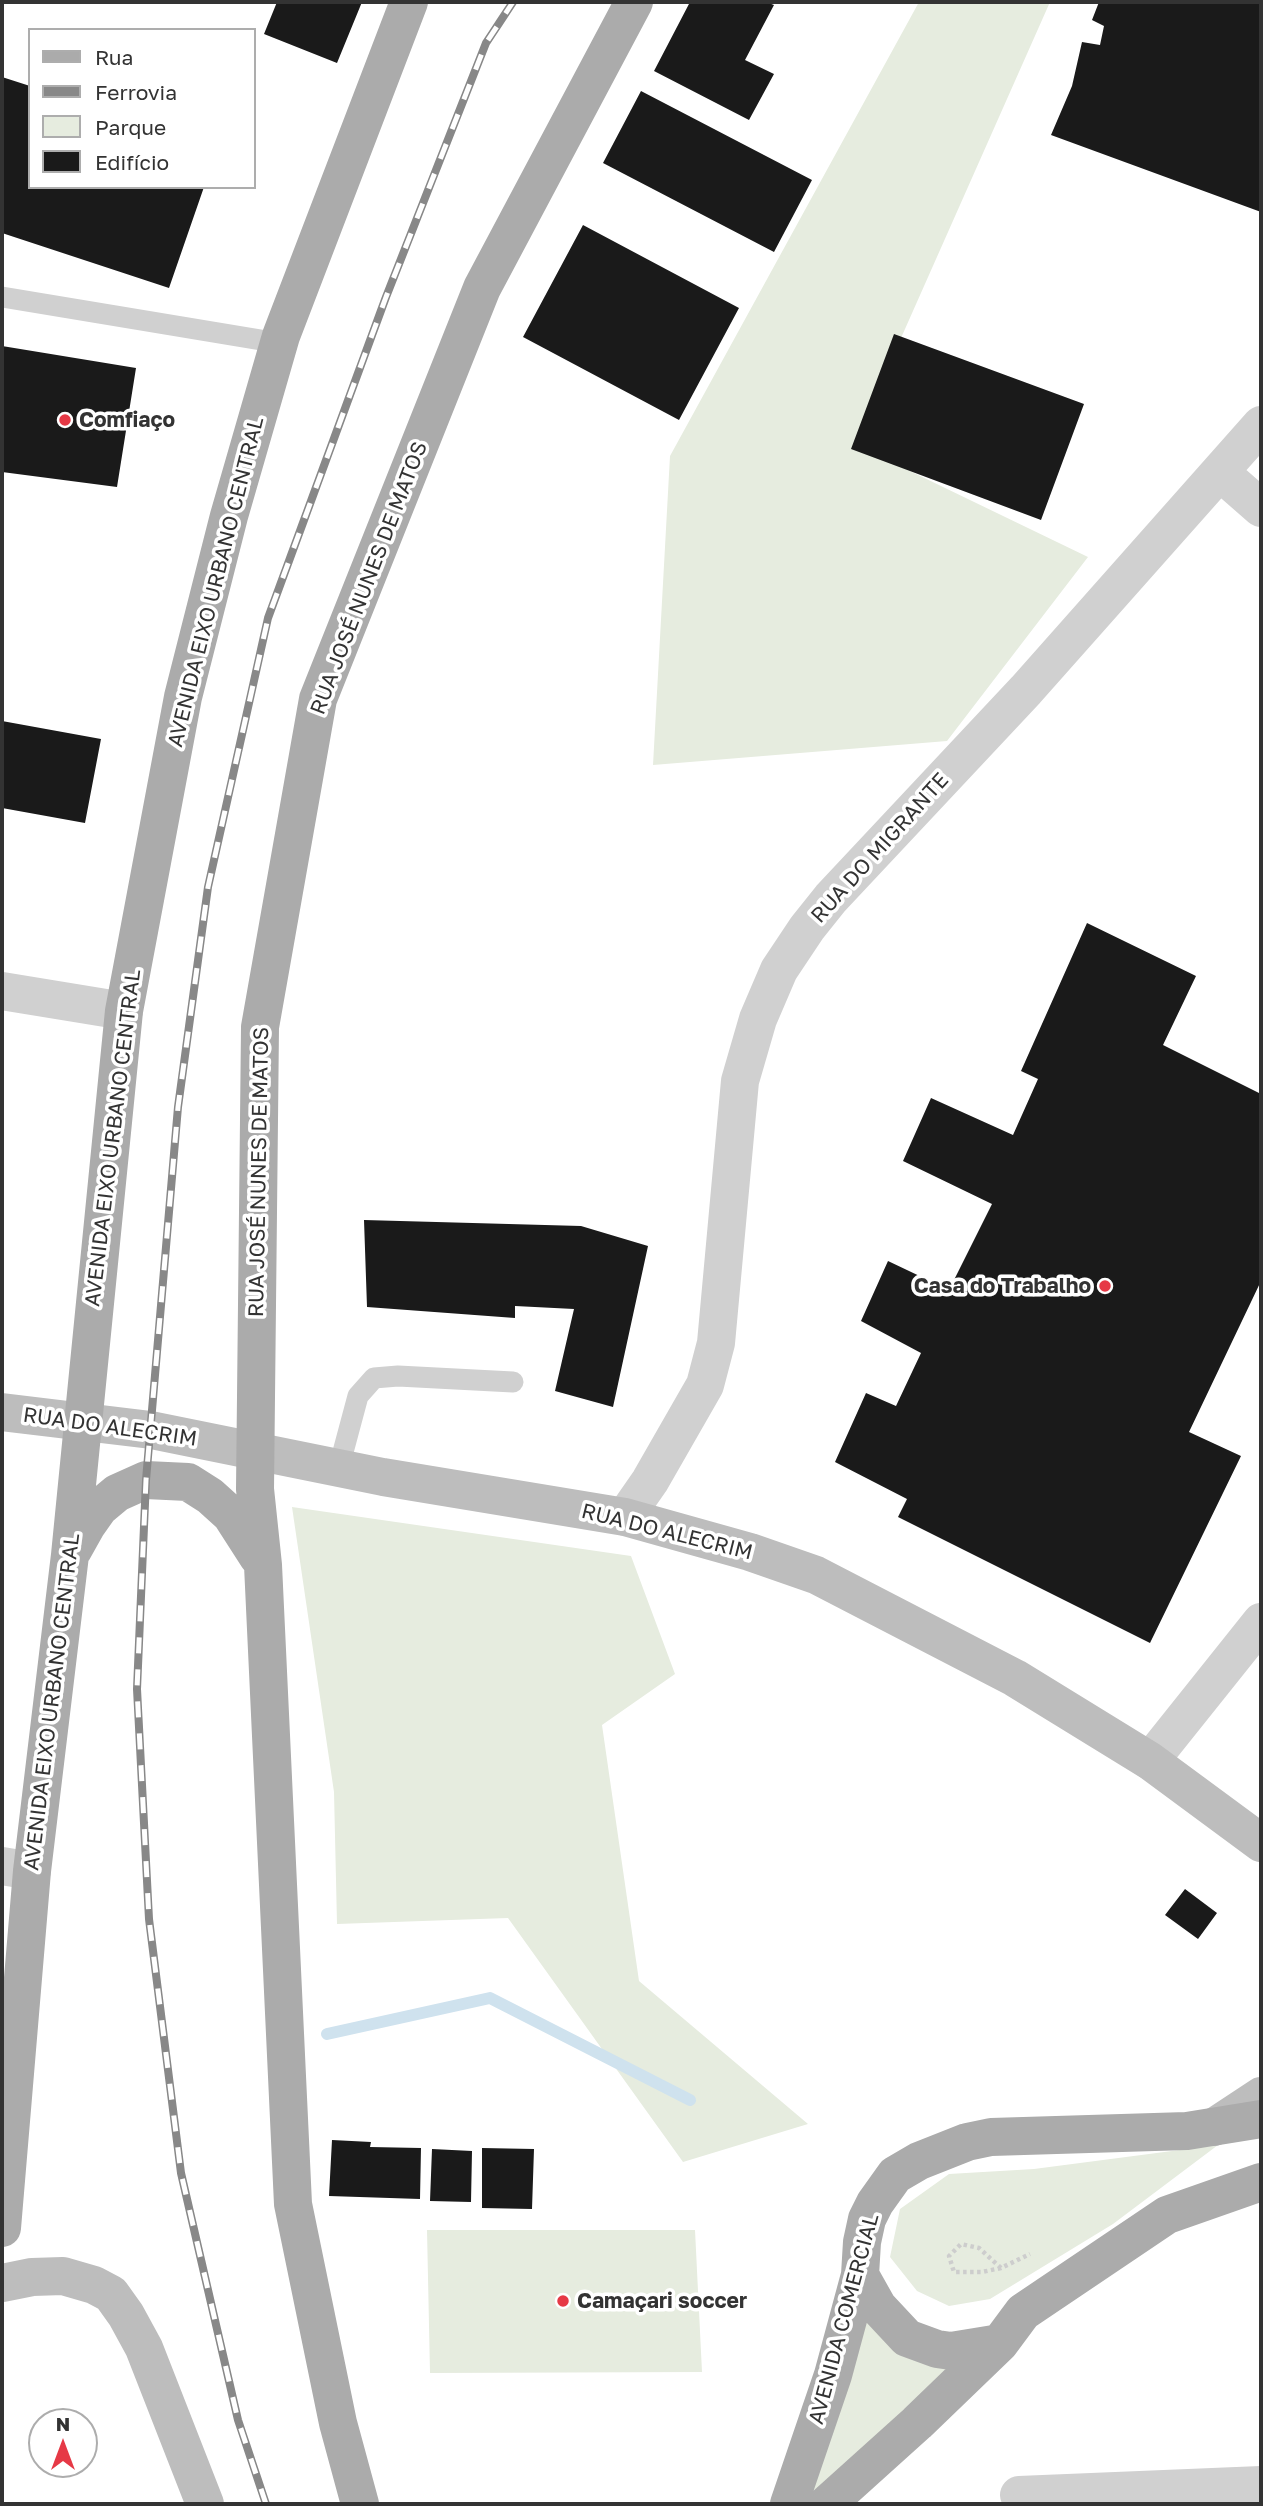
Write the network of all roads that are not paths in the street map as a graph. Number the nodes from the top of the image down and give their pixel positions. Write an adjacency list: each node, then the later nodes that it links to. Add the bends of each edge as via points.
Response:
1 (408, 2): 4 (main road, AVENIDA EIXO URBANO CENTRAL)
2 (634, 2): 13 (main road, RUA JOSÉ NUNES DE MATOS, via 482,288 318,699 260,1027)
3 (2, 297): 4 (lane)
4 (279, 343): 9 (main road, AVENIDA EIXO URBANO CENTRAL, via 183,697)
5 (1261, 425): 6 (street, RUA DO MIGRANTE)
6 (1221, 473): 7 (street); 15 (street, RUA DO MIGRANTE, via 831,898 779,970 758,1019 740,1081 716,1343 705,1385)
7 (1261, 508)
8 (2, 990): 9 (street)
9 (124, 1011): 12 (main road, AVENIDA EIXO URBANO CENTRAL)
10 (513, 1382): 14 (lane, via 373,1378 358,1396)
11 (2, 1412): 12 (main road, RUA DO ALECRIM)
12 (82, 1422): 13 (main road, RUA DO ALECRIM, via 151,1430); 16 (main road, AVENIDA EIXO URBANO CENTRAL)
13 (254, 1451): 14 (main road, RUA DO ALECRIM); 17 (main road)
14 (339, 1467): 15 (main road, RUA DO ALECRIM)
15 (625, 1517): 19 (main road, RUA DO ALECRIM, via 816,1576 1015,1678)
16 (70, 1555): 17 (main road, via 99,1508 117,1493 146,1480 188,1482 211,1496 231,1514); 21 (main road, AVENIDA EIXO URBANO CENTRAL)
17 (263, 1564): 33 (main road, via 293,2204 338,2423)
18 (1261, 1622): 19 (street)
19 (1150, 1761): 20 (main road, RUA DO ALECRIM)
20 (1261, 1843)
21 (17, 1868): 26 (main road, AVENIDA EIXO URBANO CENTRAL)
22 (1261, 2096): 24 (main road)
23 (1261, 2119): 24 (main road, AVENIDA COMERCIAL)
24 (1214, 2127): 27 (main road, AVENIDA COMERCIAL, via 992,2137 919,2161 895,2175 875,2203 862,2242)
25 (1261, 2182): 29 (main road, via 1167,2215 1023,2312)
26 (2, 2228)
27 (860, 2274): 29 (main road, via 878,2307 908,2338 951,2351); 34 (main road, AVENIDA COMERCIAL, via 834,2375)
28 (2, 2283): 32 (main road, via 63,2276 111,2294 144,2348)
29 (1000, 2343): 35 (main road)
30 (1261, 2485): 31 (street)
31 (1018, 2495)
32 (205, 2504)
33 (360, 2504)
34 (789, 2504)
35 (829, 2504)

